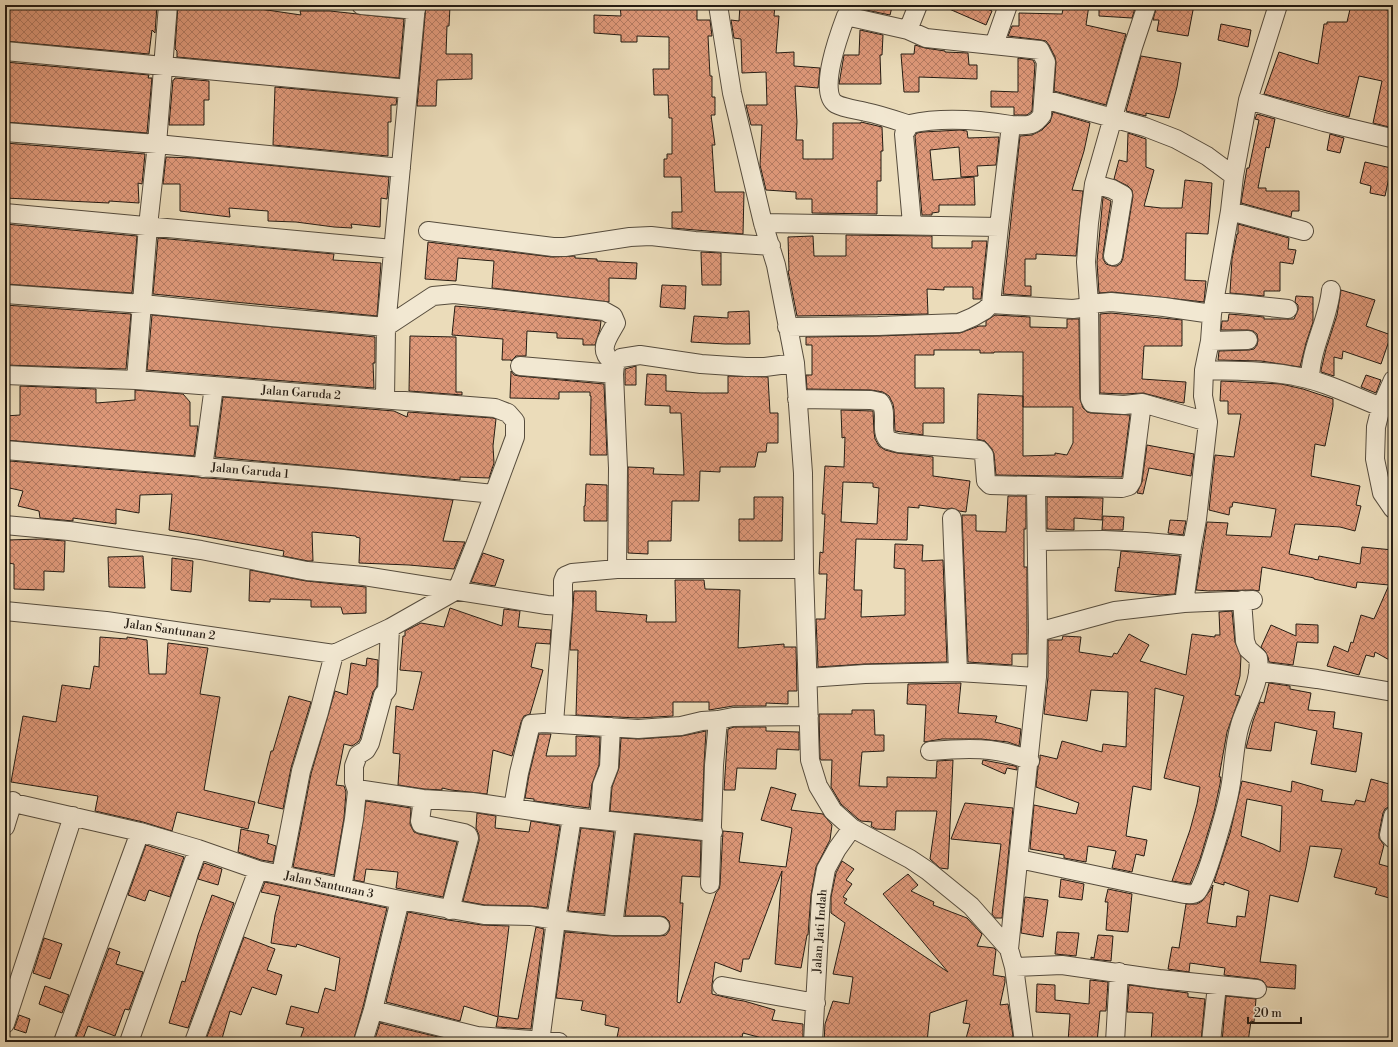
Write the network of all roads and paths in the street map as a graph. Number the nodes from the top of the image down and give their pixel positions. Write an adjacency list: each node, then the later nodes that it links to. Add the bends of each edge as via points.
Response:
1 (168, 5): 12 (street)
2 (361, 5): 8 (street)
3 (718, 5): 27 (street, via 732,93)
4 (918, 5): 9 (street)
5 (1008, 5): 10 (street)
6 (1148, 5): 16 (street)
7 (1278, 5): 15 (street)
8 (416, 8): 13 (street)
9 (908, 30): 10 (street, via 926,38); 17 (street, via 846,16 833,54 829,93 836,104)
10 (994, 45): 14 (street, via 1040,50 1046,62)
11 (5, 51): 12 (street)
12 (162, 67): 13 (street); 21 (street)
13 (408, 89): 22 (street)
14 (1044, 99): 16 (street); 18 (street, via 1042,115 1038,121 1032,125)
15 (1248, 100): 20 (street); 23 (street)
16 (1113, 118): 23 (street, via 1176,139 1207,156); 24 (street)
17 (910, 125): 18 (street, via 944,120); 28 (street, via 904,134)
18 (1011, 125): 30 (street)
19 (5, 132): 21 (street)
20 (1391, 138)
21 (157, 144): 22 (street); 29 (street)
22 (400, 168): 34 (street)
23 (1234, 176): 25 (street)
24 (1094, 184): 35 (street, via 1123,195); 40 (street, via 1086,262)
25 (1230, 211): 32 (street); 41 (street)
26 (5, 213): 29 (street)
27 (763, 223): 28 (street); 33 (street)
28 (912, 224): 30 (street)
29 (148, 226): 34 (street); 38 (street)
30 (999, 226): 39 (street)
31 (428, 232): 33 (street, via 553,247 651,236)
32 (1304, 232)
33 (771, 246): 44 (street)
34 (393, 249): 43 (street)
35 (1113, 256)
36 (1331, 290): 53 (street, via 1312,359)
37 (5, 294): 38 (street)
38 (143, 304): 43 (street); 52 (street)
39 (991, 304): 40 (street, via 1073,309); 44 (street, via 985,310 959,323)
40 (1089, 304): 41 (street, via 1111,302); 58 (street, via 1092,403)
41 (1213, 308): 42 (street, via 1241,304); 46 (street)
42 (1288, 309)
43 (386, 327): 49 (street, via 433,296 454,294 604,311 613,316 616,323 605,348 605,354); 56 (street)
44 (787, 327): 47 (street)
45 (1248, 340): 46 (street)
46 (1210, 341): 50 (street)
47 (795, 363): 49 (street, via 746,367 640,356 621,358); 57 (street)
48 (520, 366): 49 (street)
49 (615, 369): 70 (street, via 618,468)
50 (1204, 370): 53 (street, via 1269,372); 60 (street, via 1203,396)
51 (5, 375): 52 (street, Jalan Garuda 2)
52 (136, 380): 55 (street, Jalan Garuda 2)
53 (1310, 380): 59 (street)
54 (1393, 380): 59 (street)
55 (214, 386): 56 (street, Jalan Garuda 2); 62 (street)
56 (385, 398): 64 (street, Jalan Garuda 2, via 495,408 508,413 515,420 515,437)
57 (797, 399): 63 (street, via 876,401 882,405 884,434 888,440 980,450 984,455 988,484); 71 (street, via 803,473)
58 (1142, 403): 60 (street); 63 (street, via 1135,465 1129,486)
59 (1381, 407): 65 (street, via 1376,427 1375,459 1382,493)
60 (1208, 422): 69 (street)
61 (5, 450): 62 (street, Jalan Garuda 1)
62 (203, 468): 64 (street, Jalan Garuda 1)
63 (1036, 486): 68 (street)
64 (494, 494): 72 (street, Jalan Garuda 2)
65 (1393, 509)
66 (952, 518): 80 (street)
67 (5, 526): 72 (street, via 69,531 194,549 307,571 364,576)
68 (1037, 541): 69 (street, via 1138,541); 77 (street)
69 (1192, 546): 73 (street)
70 (617, 569): 71 (street); 74 (street, via 572,573 565,576)
71 (804, 569): 82 (street)
72 (457, 590): 74 (street); 76 (street)
73 (1184, 603): 77 (street, via 1115,611); 79 (street, via 1248,600 1244,642 1258,658)
74 (563, 606): 86 (street)
75 (5, 611): 78 (street, Jalan Santunan 2, via 106,621)
76 (390, 628): 78 (street); 90 (street, via 387,690 383,695 370,743 358,756 354,766)
77 (1038, 632): 81 (street)
78 (334, 654): 107 (street, via 300,771)
79 (1258, 671): 83 (street); 105 (street, via 1238,732 1229,794 1221,824 1201,888 1197,893 1170,892)
80 (958, 672): 81 (street); 82 (street)
81 (1037, 677): 89 (street)
82 (808, 678): 84 (street)
83 (1393, 692)
84 (809, 716): 85 (street, via 733,716); 100 (street, via 810,760 818,786 833,811)
85 (718, 720): 87 (street, via 638,729); 102 (street)
86 (554, 723): 87 (street); 93 (street, via 531,724)
87 (611, 727): 97 (street, via 609,767 602,785)
88 (930, 751): 89 (street, via 964,748 997,750)
89 (1030, 761): 105 (street)
90 (356, 789): 91 (street); 109 (street, via 354,819)
91 (423, 799): 93 (street); 111 (street, via 421,824 464,833 469,838)
92 (9, 801): 94 (street, Jalan Santunan 3); 99 (street)
93 (512, 808): 96 (street)
94 (73, 816): 101 (street, Jalan Santunan 3); 123 (street)
95 (1393, 816): 103 (street, via 1389,835)
96 (572, 817): 97 (street); 112 (street)
97 (599, 820): 98 (street)
98 (626, 823): 102 (street); 113 (street)
99 (5, 827)
100 (852, 828): 115 (street, via 928,871 971,906); 121 (street, Jalan Jati Indah, via 826,869 821,896)
101 (140, 832): 104 (street, Jalan Santunan 3); 125 (street)
102 (712, 832): 108 (street)
103 (1393, 839)
104 (198, 849): 106 (street, Jalan Santunan 3); 126 (street)
105 (1019, 859): 115 (street)
106 (258, 870): 107 (street, Jalan Santunan 3); 127 (street)
107 (281, 874): 109 (street, Jalan Santunan 3)
108 (710, 884)
109 (342, 888): 110 (street, Jalan Santunan 3)
110 (400, 900): 111 (street, Jalan Santunan 3); 122 (street)
111 (450, 910): 112 (street, Jalan Santunan 3, via 484,916 531,916)
112 (556, 920): 113 (street, Jalan Santunan 3); 124 (street)
113 (613, 926): 114 (street, Jalan Santunan 3)
114 (660, 926)
115 (1009, 949): 116 (street)
116 (1014, 967): 117 (street, via 1062,965); 131 (street)
117 (1119, 972): 118 (street); 132 (street)
118 (1217, 985): 120 (street); 133 (street)
119 (722, 986): 121 (street)
120 (1257, 989)
121 (816, 1003): 130 (street, Jalan Jati Indah)
122 (373, 1010): 124 (street, via 477,1036); 128 (street)
123 (5, 1024)
124 (540, 1041): 129 (street)
125 (63, 1042)
126 (128, 1042)
127 (194, 1042)
128 (363, 1042)
129 (559, 1042)
130 (813, 1042)
131 (1024, 1042)
132 (1115, 1042)
133 (1211, 1042)

